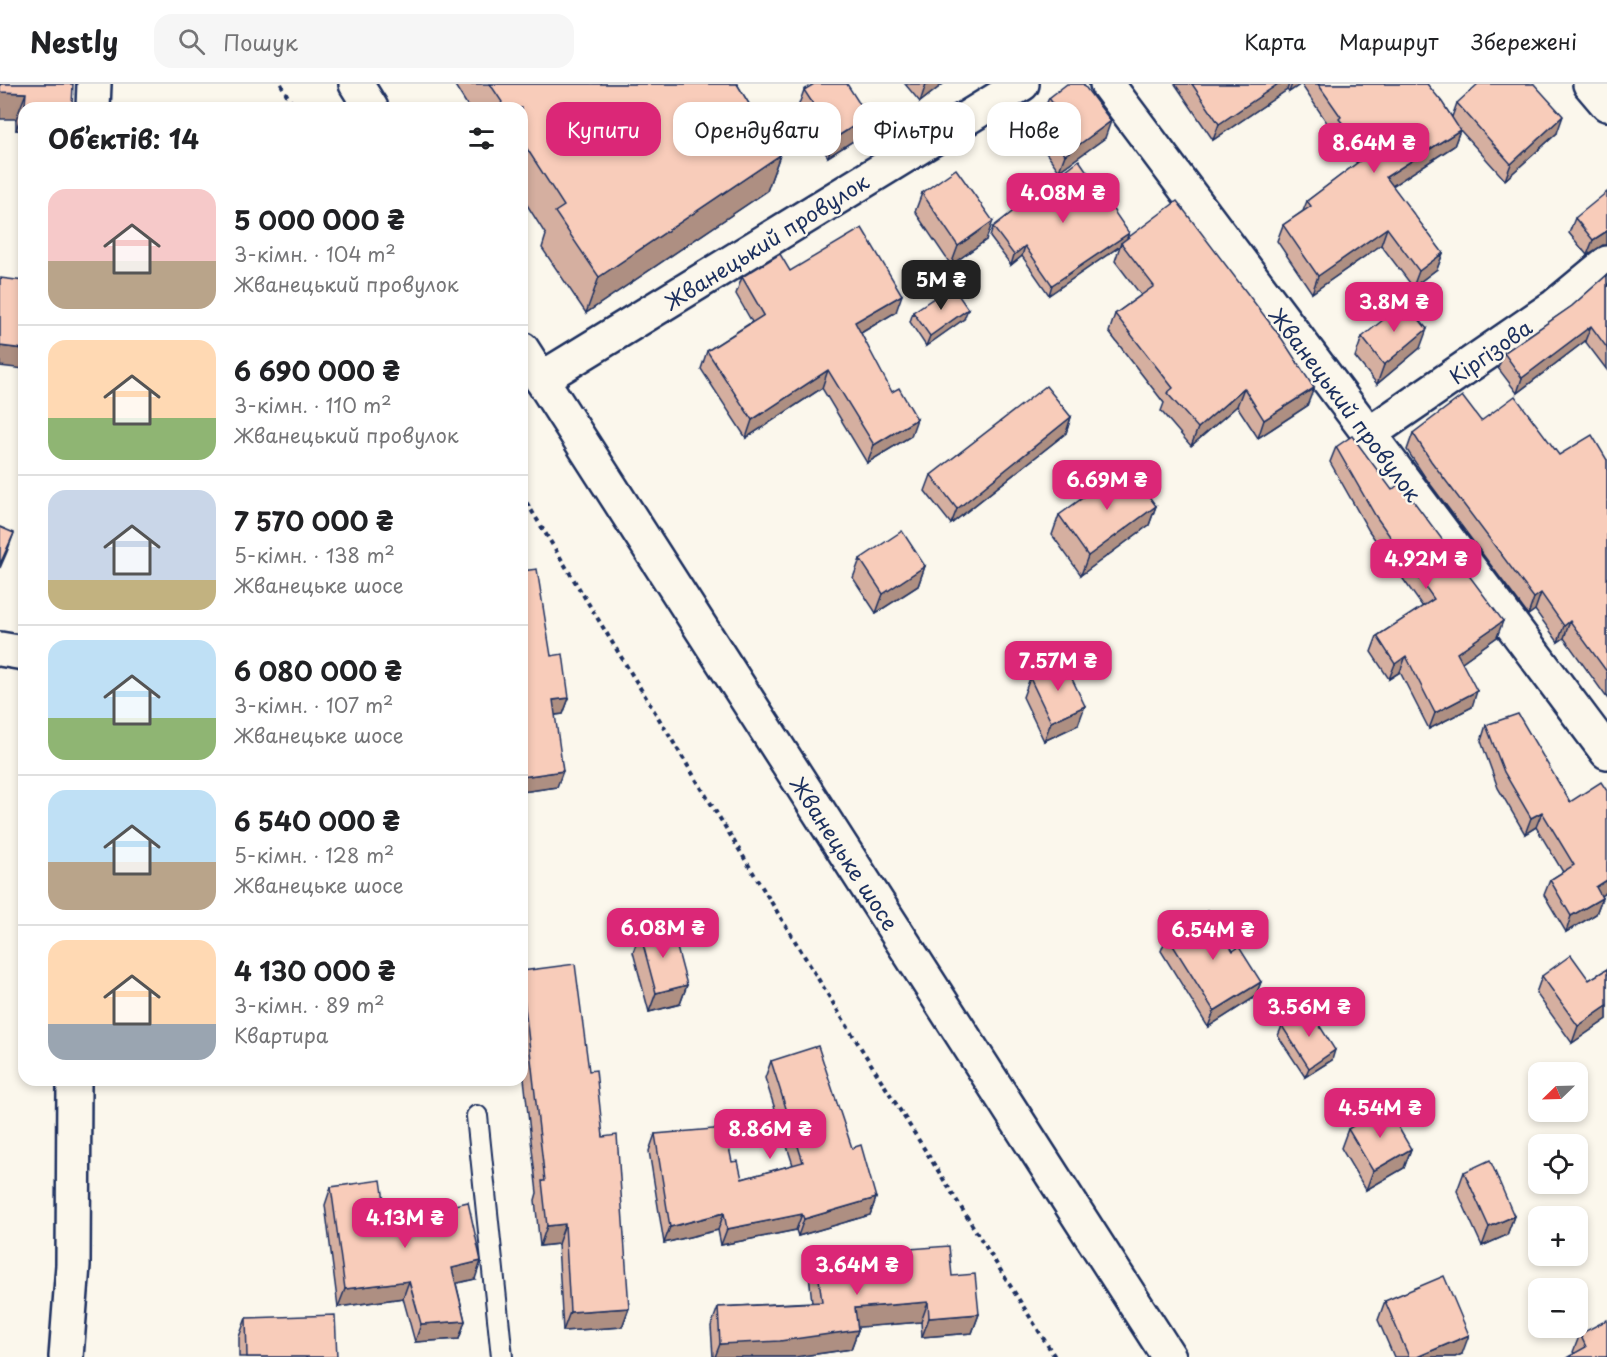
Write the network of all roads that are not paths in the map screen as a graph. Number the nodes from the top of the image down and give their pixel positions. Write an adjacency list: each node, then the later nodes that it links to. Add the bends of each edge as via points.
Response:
1 (94, 84): 6 (street)
2 (356, 84): 7 (street)
3 (1022, 84): 11 (street, Жванецький провулок)
4 (1107, 84): 12 (street, Жванецький провулок)
5 (1590, 84): 8 (street)
6 (93, 102)
7 (367, 102)
8 (1607, 104)
9 (1607, 263): 12 (street, Кіргізова, via 1555,306)
10 (528, 358): 11 (street, Жванецьке шосе)
11 (541, 379): 20 (street, Жванецьке шосе)
12 (1370, 434): 15 (street, Жванецький провулок)
13 (0, 649): 14 (street)
14 (18, 652)
15 (1607, 752)
16 (74, 1086): 18 (street, via 73,1265)
17 (477, 1116): 19 (lane)
18 (66, 1357)
19 (502, 1357)
20 (1169, 1357)

